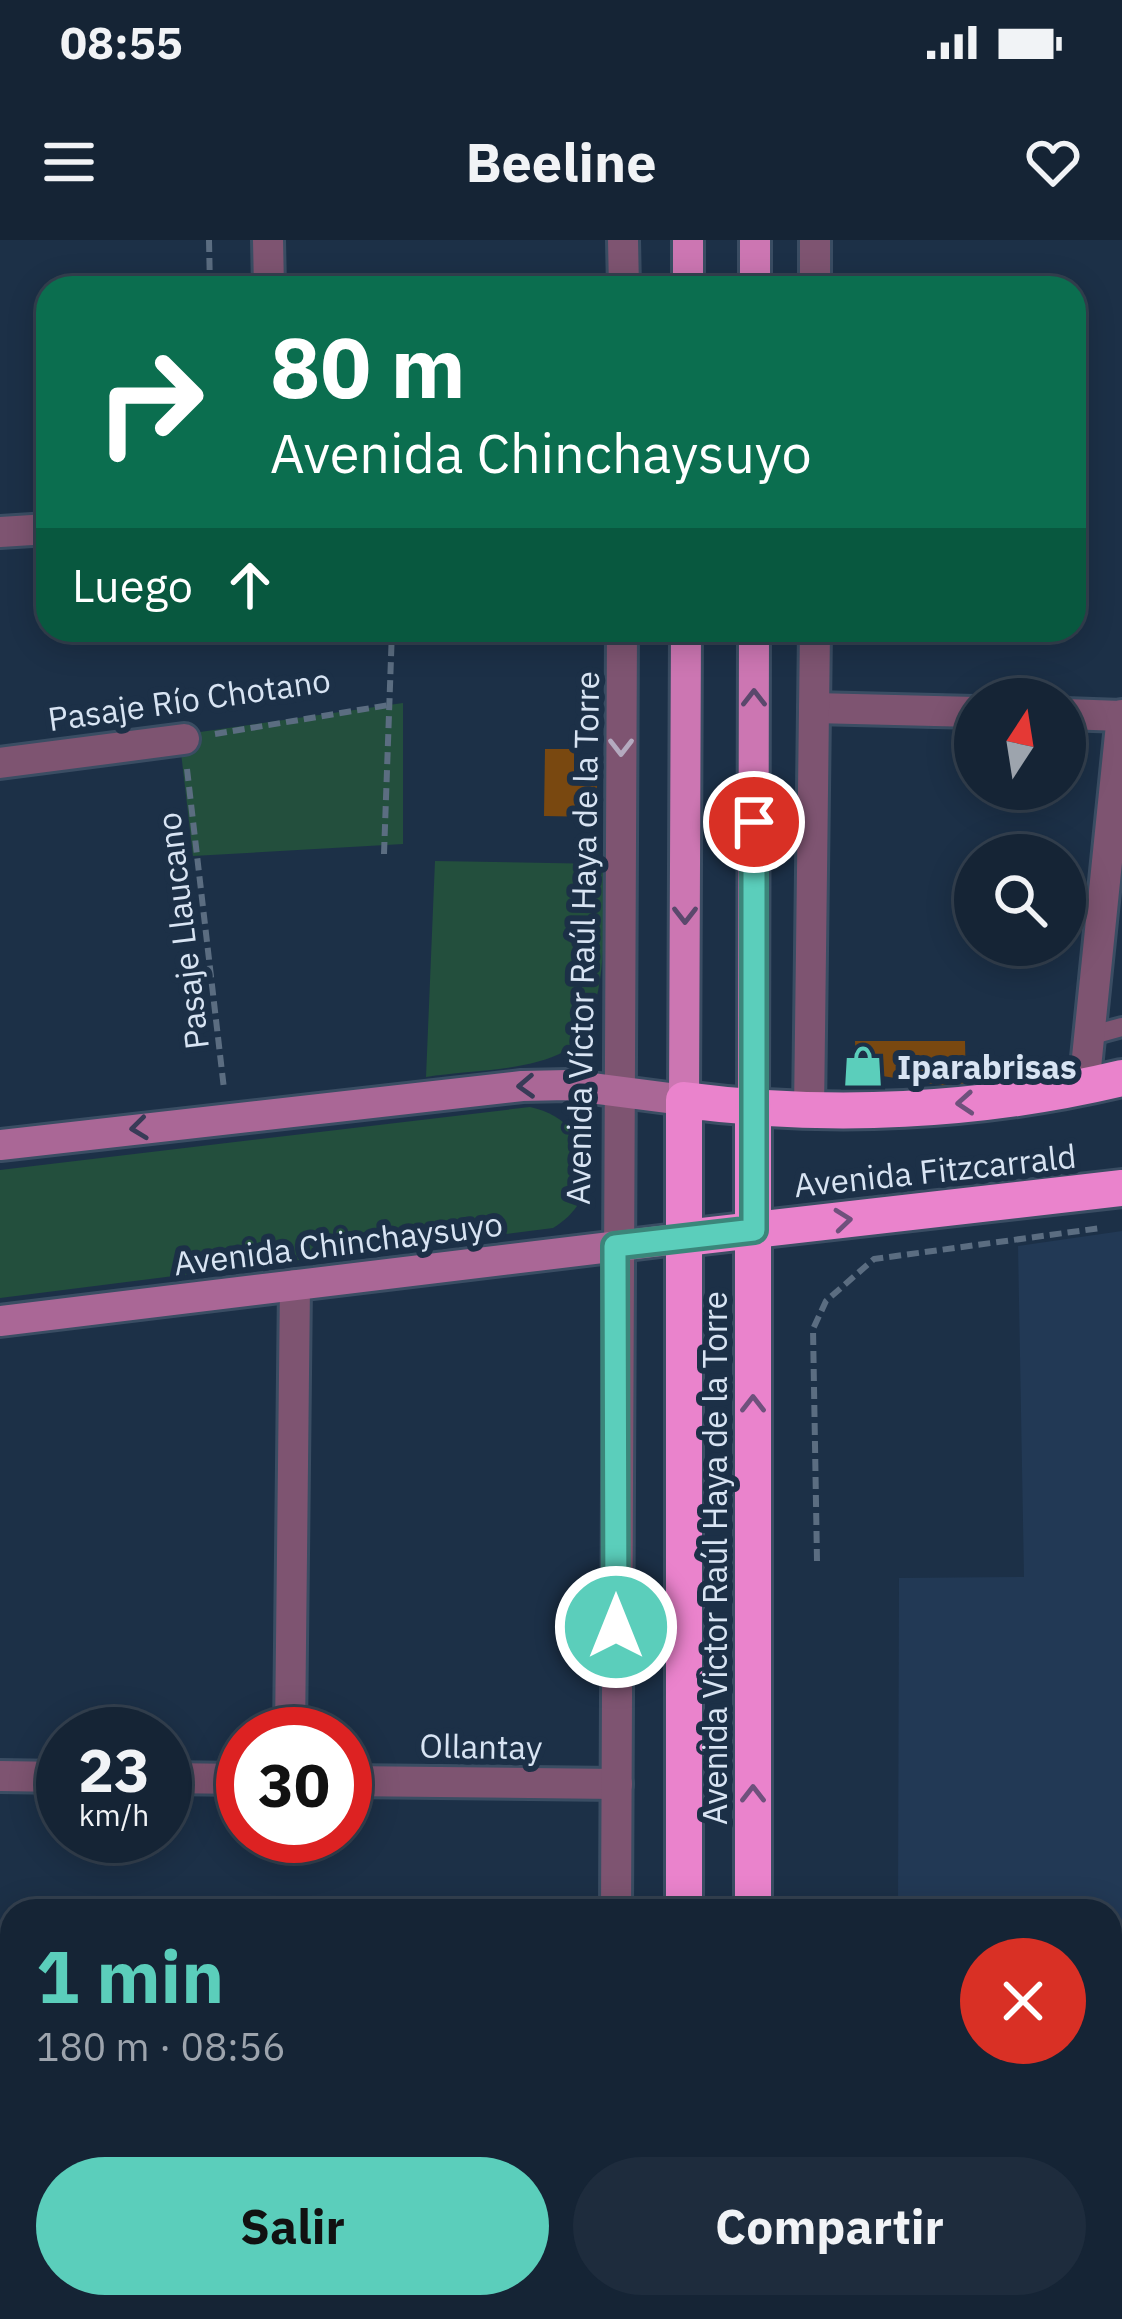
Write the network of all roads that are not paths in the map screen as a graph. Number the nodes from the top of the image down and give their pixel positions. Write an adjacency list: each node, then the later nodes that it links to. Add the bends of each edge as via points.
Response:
1 (268, 240): 6 (street)
2 (623, 240): 7 (street)
3 (688, 240): 8 (main road)
4 (755, 240): 9 (main road)
5 (815, 240): 10 (street)
6 (269, 276)
7 (624, 276)
8 (688, 276)
9 (755, 276)
10 (815, 276)
11 (36, 530): 12 (street)
12 (0, 532)
13 (622, 642): 27 (street, Avenida Víctor Raúl Haya de la Torre, one-way to 27)
14 (686, 642): 28 (main road, Avenida Victor Raúl Haya de la Torre, one-way to 28)
15 (754, 642): 29 (main road, Avenida Victor Raúl Haya de la Torre, one-way to 15)
16 (814, 642): 17 (street)
17 (814, 708): 18 (street); 30 (street)
18 (954, 711)
19 (1086, 714): 20 (street)
20 (1122, 715): 24 (street)
21 (184, 739): 22 (street, Pasaje Río Chotano)
22 (0, 763)
23 (1122, 1027): 24 (lane)
24 (1089, 1036): 26 (street)
25 (1122, 1078): 26 (highway, Avenida Fitzcarrald)
26 (1084, 1087): 30 (highway, Avenida Fitzcarrald, one-way to 30, via 980,1103)
27 (616, 1090): 28 (street); 31 (street, one-way to 31, via 522,1086); 35 (street, Avenida Víctor Raúl Haya de la Torre)
28 (684, 1100): 29 (highway, Avenida Fitzcarrald); 34 (highway, Avenida Victor Raúl Haya de la Torre)
29 (753, 1109): 30 (highway, Avenida Fitzcarrald); 33 (highway, Avenida Victor Raúl Haya de la Torre)
30 (809, 1112)
31 (0, 1144)
32 (1122, 1188): 33 (highway, Avenida Fitzcarrald, one-way to 32)
33 (754, 1230): 34 (highway, Avenida Fitzcarrald); 45 (highway, Avenida Victor Raúl Haya de la Torre, one-way to 33)
34 (686, 1238): 35 (street, Avenida Chinchaysuyo); 44 (highway, Avenida Victor Raúl Haya de la Torre)
35 (615, 1246): 36 (street, Avenida Chinchaysuyo); 42 (street, Avenida Víctor Raúl Haya de la Torre)
36 (295, 1285): 37 (street, Avenida Chinchaysuyo); 38 (street)
37 (0, 1321)
38 (290, 1707)
39 (0, 1776): 40 (street)
40 (36, 1777)
41 (372, 1780): 42 (street, Ollantay)
42 (617, 1784): 43 (street, Avenida Víctor Raúl Haya de la Torre)
43 (616, 1899)
44 (684, 1899)
45 (752, 1899)

